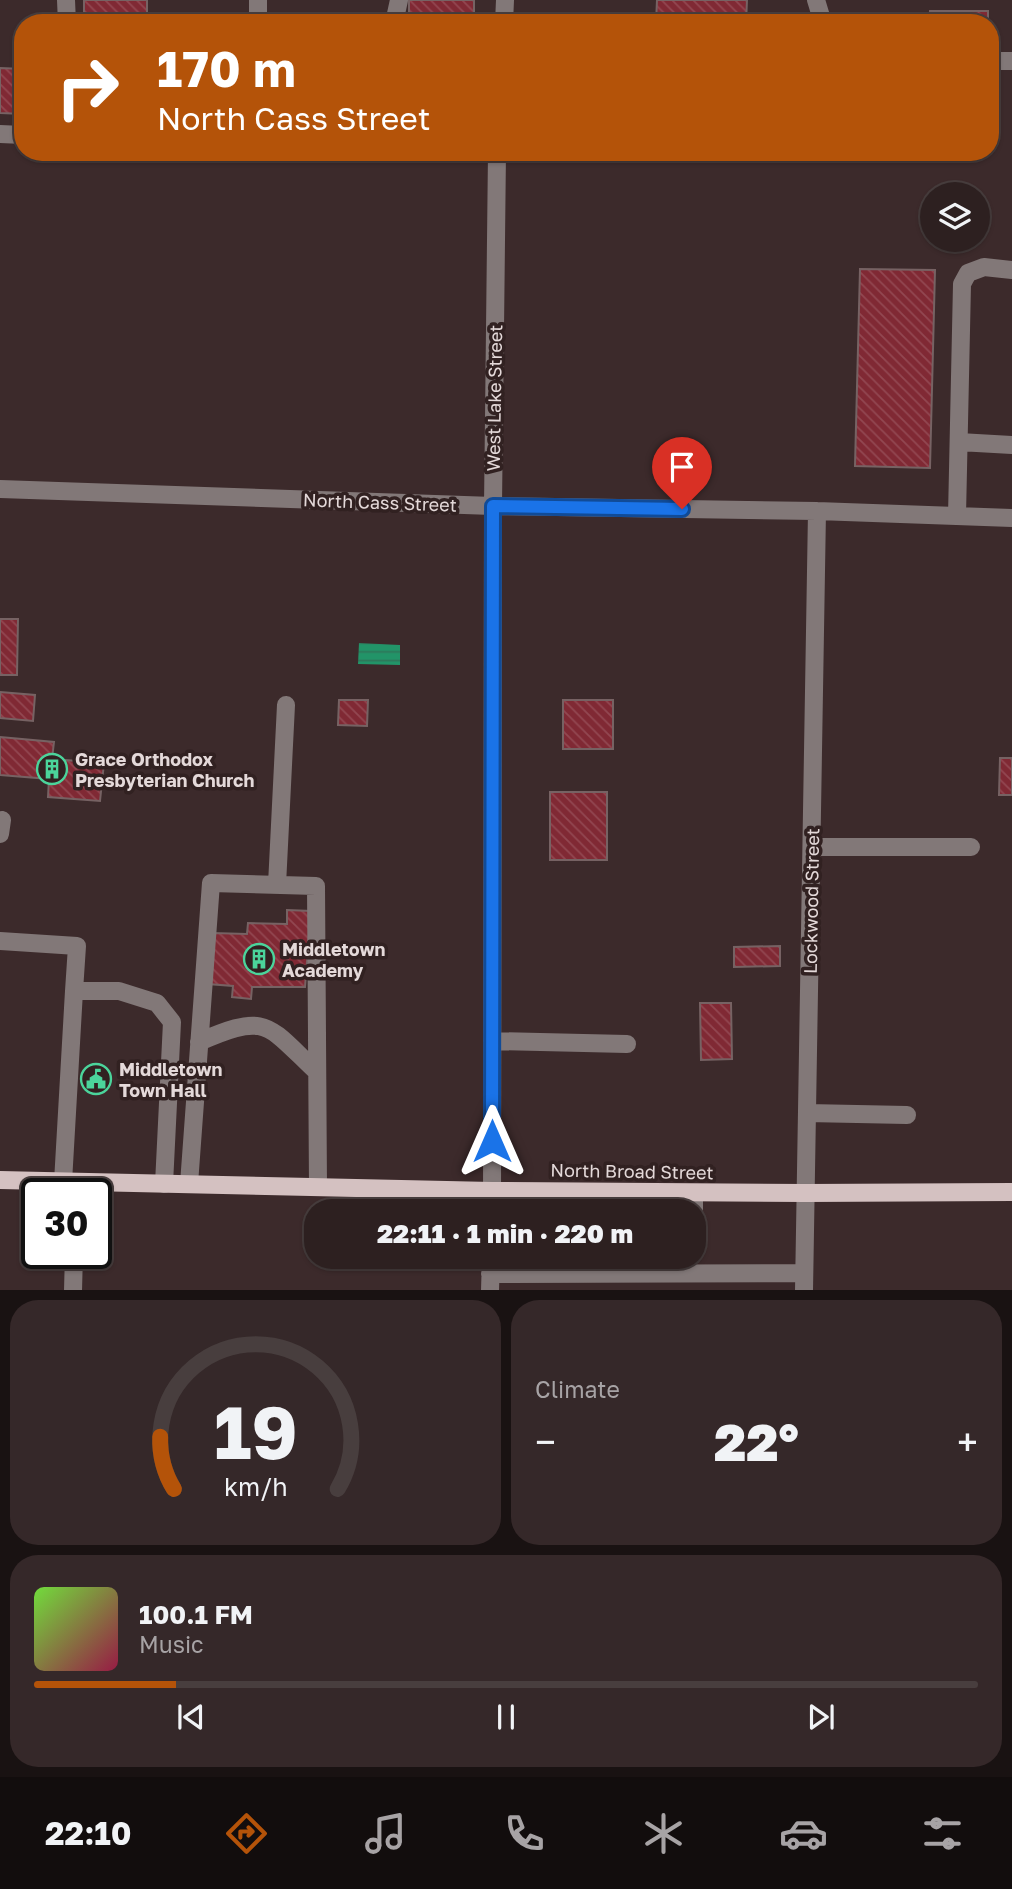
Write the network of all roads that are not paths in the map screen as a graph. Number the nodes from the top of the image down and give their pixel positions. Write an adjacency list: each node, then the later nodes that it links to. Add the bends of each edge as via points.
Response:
1 (497, 161): 6 (street, West Lake Street)
2 (1012, 270): 3 (street, via 984,267 968,273 962,284)
3 (959, 442): 4 (street); 8 (street)
4 (1012, 444)
5 (0, 489): 6 (street, North Cass Street)
6 (493, 506): 7 (street, North Cass Street); 16 (street, West Lake Street)
7 (817, 512): 8 (street, North Cass Street); 12 (street, Lockwood Street)
8 (957, 516): 9 (street, North Cass Street)
9 (1012, 518)
10 (286, 705): 13 (street)
11 (971, 846): 12 (street)
12 (811, 847): 20 (street, Lockwood Street)
13 (278, 885): 17 (street, via 211,883); 19 (street, via 316,886)
14 (0, 941): 15 (street, via 77,946)
15 (74, 991): 22 (street); 25 (street, via 119,991 157,1003 172,1022)
16 (492, 1041): 18 (street); 29 (street, West Lake Street)
17 (199, 1042): 19 (street, via 254,1023 273,1030); 26 (street)
18 (627, 1044)
19 (317, 1072): 28 (street)
20 (807, 1113): 21 (street); 32 (street, Lockwood Street)
21 (907, 1115)
22 (71, 1178)
23 (0, 1180): 24 (main road, North Broad Street)
24 (21, 1182)
25 (164, 1184): 26 (main road, North Broad Street); 27 (main road, North Broad Street)
26 (189, 1184): 28 (main road, North Broad Street)
27 (112, 1185)
28 (318, 1186): 29 (main road, North Broad Street)
29 (492, 1191): 31 (main road, North Broad Street); 33 (street, West Lake Street)
30 (1012, 1192): 32 (main road, North Broad Street)
31 (694, 1193): 32 (main road, North Broad Street); 34 (street)
32 (805, 1193): 39 (street, Lockwood Street)
33 (492, 1199)
34 (694, 1199)
35 (74, 1269): 40 (street)
36 (695, 1269): 38 (street)
37 (490, 1274): 38 (street)
38 (695, 1274): 39 (street)
39 (804, 1282)
40 (73, 1290)

